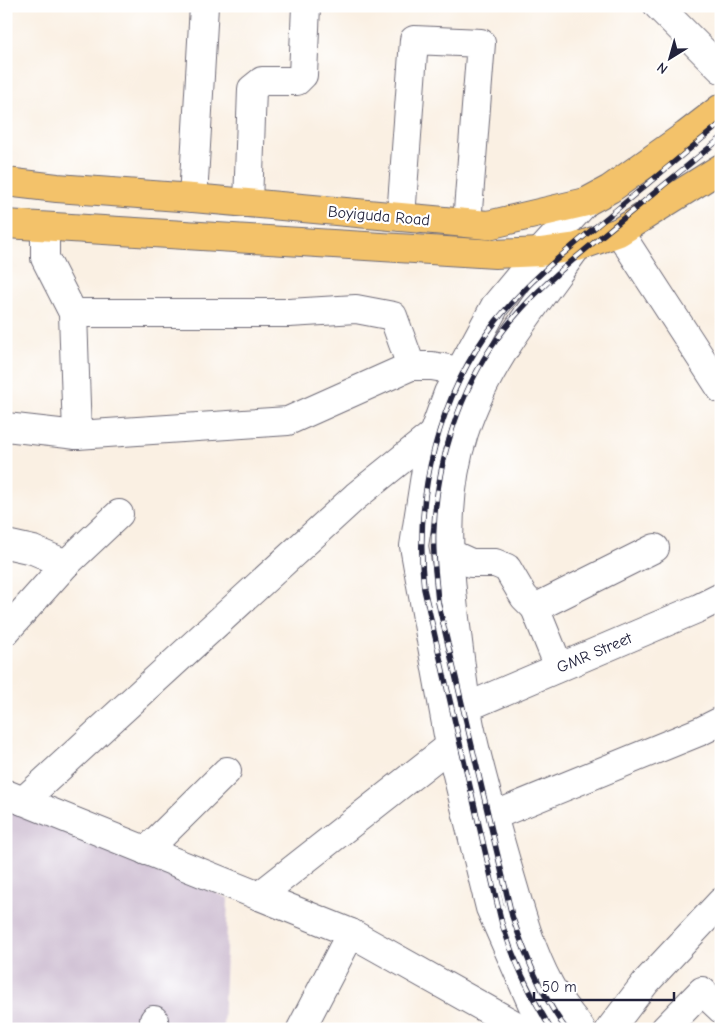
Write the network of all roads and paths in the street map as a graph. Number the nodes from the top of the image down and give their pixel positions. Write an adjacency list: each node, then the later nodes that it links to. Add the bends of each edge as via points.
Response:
1 (204, 6): 8 (street)
2 (306, 6): 10 (street, via 303,74 297,80 262,81 252,89)
3 (658, 6): 4 (street)
4 (721, 69)
5 (721, 108): 9 (main road, Boyiguda Road, via 610,189)
6 (721, 168): 15 (main road, Boyiguda Road)
7 (6, 182): 8 (main road, Boyiguda Road)
8 (193, 198): 10 (main road, Boyiguda Road)
9 (586, 202): 12 (main road, Boyiguda Road, via 488,225); 17 (street)
10 (248, 203): 11 (main road, Boyiguda Road)
11 (401, 217): 12 (main road, Boyiguda Road); 12 (street, via 414,40 481,43)
12 (467, 223)
13 (6, 224): 14 (main road, Boyiguda Road)
14 (45, 227): 17 (main road, Boyiguda Road, via 495,254); 18 (street, via 45,258)
15 (620, 232): 16 (main road, Boyiguda Road); 21 (street)
16 (577, 247): 17 (main road, Boyiguda Road); 28 (street, via 505,348 474,405 455,467 449,514)
17 (540, 252): 20 (street, via 495,306)
18 (73, 313): 19 (street, via 290,313 356,309 393,316); 24 (street)
19 (411, 366): 20 (street); 24 (street, via 288,421)
20 (460, 371): 23 (street, via 448,393)
21 (721, 390)
22 (6, 427): 24 (street)
23 (434, 434): 36 (street, via 414,546); 38 (street, via 356,496)
24 (77, 435)
25 (119, 514): 29 (street)
26 (6, 544): 29 (street, via 32,550)
27 (654, 548): 31 (street)
28 (449, 552): 31 (street, via 471,563 495,563 507,568 524,597); 34 (street)
29 (66, 564): 32 (street)
30 (721, 597): 33 (street, GMR Street)
31 (535, 608): 33 (street)
32 (6, 631)
33 (559, 667): 34 (street, GMR Street)
34 (467, 707): 39 (street)
35 (721, 721): 39 (street)
36 (450, 746): 41 (street); 44 (street, via 490,908)
37 (227, 771): 40 (street)
38 (14, 798): 40 (street)
39 (493, 816): 44 (street, via 531,945)
40 (146, 851): 41 (street)
41 (258, 896): 43 (street)
42 (721, 902): 50 (street, via 646,982)
43 (351, 933): 46 (street); 47 (street)
44 (540, 992): 48 (street); 49 (street)
45 (721, 1009): 51 (street, via 702,991)
46 (515, 1025)
47 (301, 1029)
48 (548, 1029)
49 (581, 1029)
50 (610, 1029)
51 (665, 1029)

